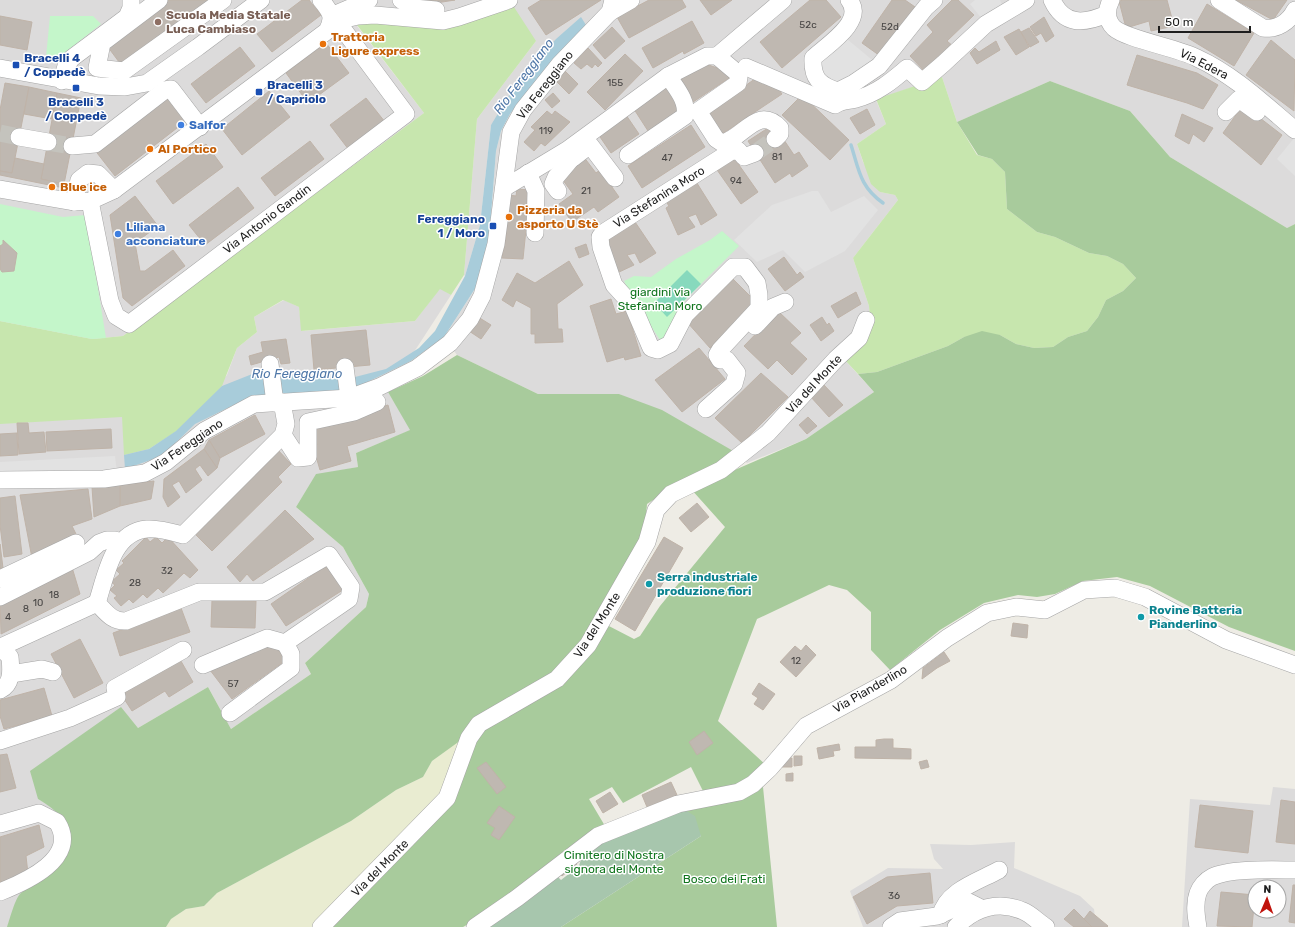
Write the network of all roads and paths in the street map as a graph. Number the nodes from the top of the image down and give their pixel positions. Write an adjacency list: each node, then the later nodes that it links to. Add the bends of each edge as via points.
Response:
1 (131, 0): 25 (street, via 132,8 127,17 72,58 66,66)
2 (159, 0): 3 (street, via 102,43 97,68 124,71)
3 (223, 0)
4 (261, 0): 25 (street, via 147,83 125,87)
5 (321, 0): 20 (street)
6 (369, 0): 20 (street)
7 (401, 0): 8 (street, via 414,8 430,10 463,7)
8 (480, 0)
9 (509, 0): 20 (street, via 443,21 375,15)
10 (631, 0): 17 (street, Via Fereggiano)
11 (783, 0): 21 (street)
12 (849, 0): 16 (street, via 854,13 852,23 812,58 815,77 824,87 838,91 879,66)
13 (1026, 0): 22 (street, via 986,24 922,82 907,68 878,90 835,105)
14 (1052, 0): 18 (street, Via Edera, via 1060,13 1075,21 1087,21)
15 (1219, 0): 19 (street, via 1263,28 1270,29 1285,23)
16 (926, 2)
17 (612, 6): 39 (street, Via Fereggiano, via 523,110 511,132)
18 (1109, 7): 28 (street, Via Edera, via 1110,22 1124,34 1197,58 1232,78)
19 (1295, 10)
20 (333, 20): 27 (street, via 327,31); 43 (street, Via Antonio Gandin, via 406,114 129,324 116,316 110,301)
21 (718, 56): 24 (street, via 707,56); 31 (street, via 739,77 738,83 698,111 716,139 722,143 728,142 757,120 775,122 780,128 780,134)
22 (746, 67)
23 (0, 68): 25 (street)
24 (668, 76): 35 (street); 36 (street, via 685,102 685,116)
25 (62, 81)
26 (1226, 112): 29 (street, via 1239,98 1291,136)
27 (200, 127): 33 (street, via 171,89 165,90 95,144); 41 (street)
28 (1295, 130)
29 (1295, 136)
30 (19, 137): 32 (street)
31 (775, 139)
32 (48, 142)
33 (72, 146)
34 (755, 153): 47 (street, Via Stefanina Moro, via 744,157 738,150 730,152 600,237 614,285 633,306 651,348 658,350 670,344 685,315 733,267 745,267 757,283 759,308 720,350 720,360)
35 (570, 154): 37 (street); 38 (street, via 590,145); 42 (street, via 553,184)
36 (628, 155)
37 (528, 173): 39 (street); 44 (street, via 536,191)
38 (615, 178)
39 (504, 188): 49 (street, Via Fereggiano, via 496,244 482,296 470,319 450,343 417,368 378,387 347,383)
40 (0, 189): 43 (street)
41 (114, 190): 43 (street); 43 (street, via 98,174 88,174 79,180)
42 (558, 191)
43 (82, 201)
44 (535, 234)
45 (785, 302): 47 (street, via 773,307)
46 (866, 320): 77 (street, Via del Monte, via 858,338 768,433 721,470 671,494 656,510 647,542 588,645 557,679 479,724 469,738 447,798)
47 (727, 360): 51 (street, Via Stefanina Moro, via 737,373 734,384)
48 (270, 367): 49 (street)
49 (277, 400): 52 (street, via 286,424); 53 (street, Via Fereggiano, via 254,404 204,431 166,462 145,473 104,479)
50 (377, 402): 52 (street, via 354,412 308,422 308,457 298,458)
51 (706, 410)
52 (284, 435): 55 (street, via 183,535 138,530)
53 (0, 480)
54 (76, 543): 56 (street)
55 (119, 544): 57 (street, via 115,540 103,541 89,552); 58 (street)
56 (0, 579)
57 (0, 597)
58 (96, 603): 59 (street, via 111,618 118,622 126,621 199,592 265,592 330,555 351,588 349,599); 60 (street)
59 (285, 643): 62 (street, via 267,638); 67 (street, via 291,654 291,668)
60 (0, 647): 65 (street, via 10,657)
61 (183, 650): 68 (street, via 115,688 117,697 70,718)
62 (203, 665)
63 (1295, 666): 78 (street, Via Pianderlino, via 1226,640 1145,597 1115,588 1084,590 1045,610 1016,607 987,613 965,625 890,680 806,726 753,784 739,792 678,804 598,836)
64 (53, 672): 65 (street, via 42,669)
65 (11, 674): 66 (street, via 6,687)
66 (0, 690)
67 (230, 713)
68 (0, 741)
69 (0, 824): 74 (street, via 39,813 57,822 62,835 59,851 48,866 26,881)
70 (999, 870): 76 (street, via 953,895 942,906)
71 (1295, 870): 72 (street)
72 (1225, 873): 73 (street); 82 (street, via 1211,877 1198,894 1195,910)
73 (1244, 883)
74 (0, 892)
75 (981, 908): 76 (street, via 969,902); 80 (street); 81 (street, via 1002,905 1023,911)
76 (941, 915): 79 (street, via 900,921)
77 (321, 927)
78 (475, 927)
79 (891, 927)
80 (956, 927)
81 (1046, 927)
82 (1198, 927)

